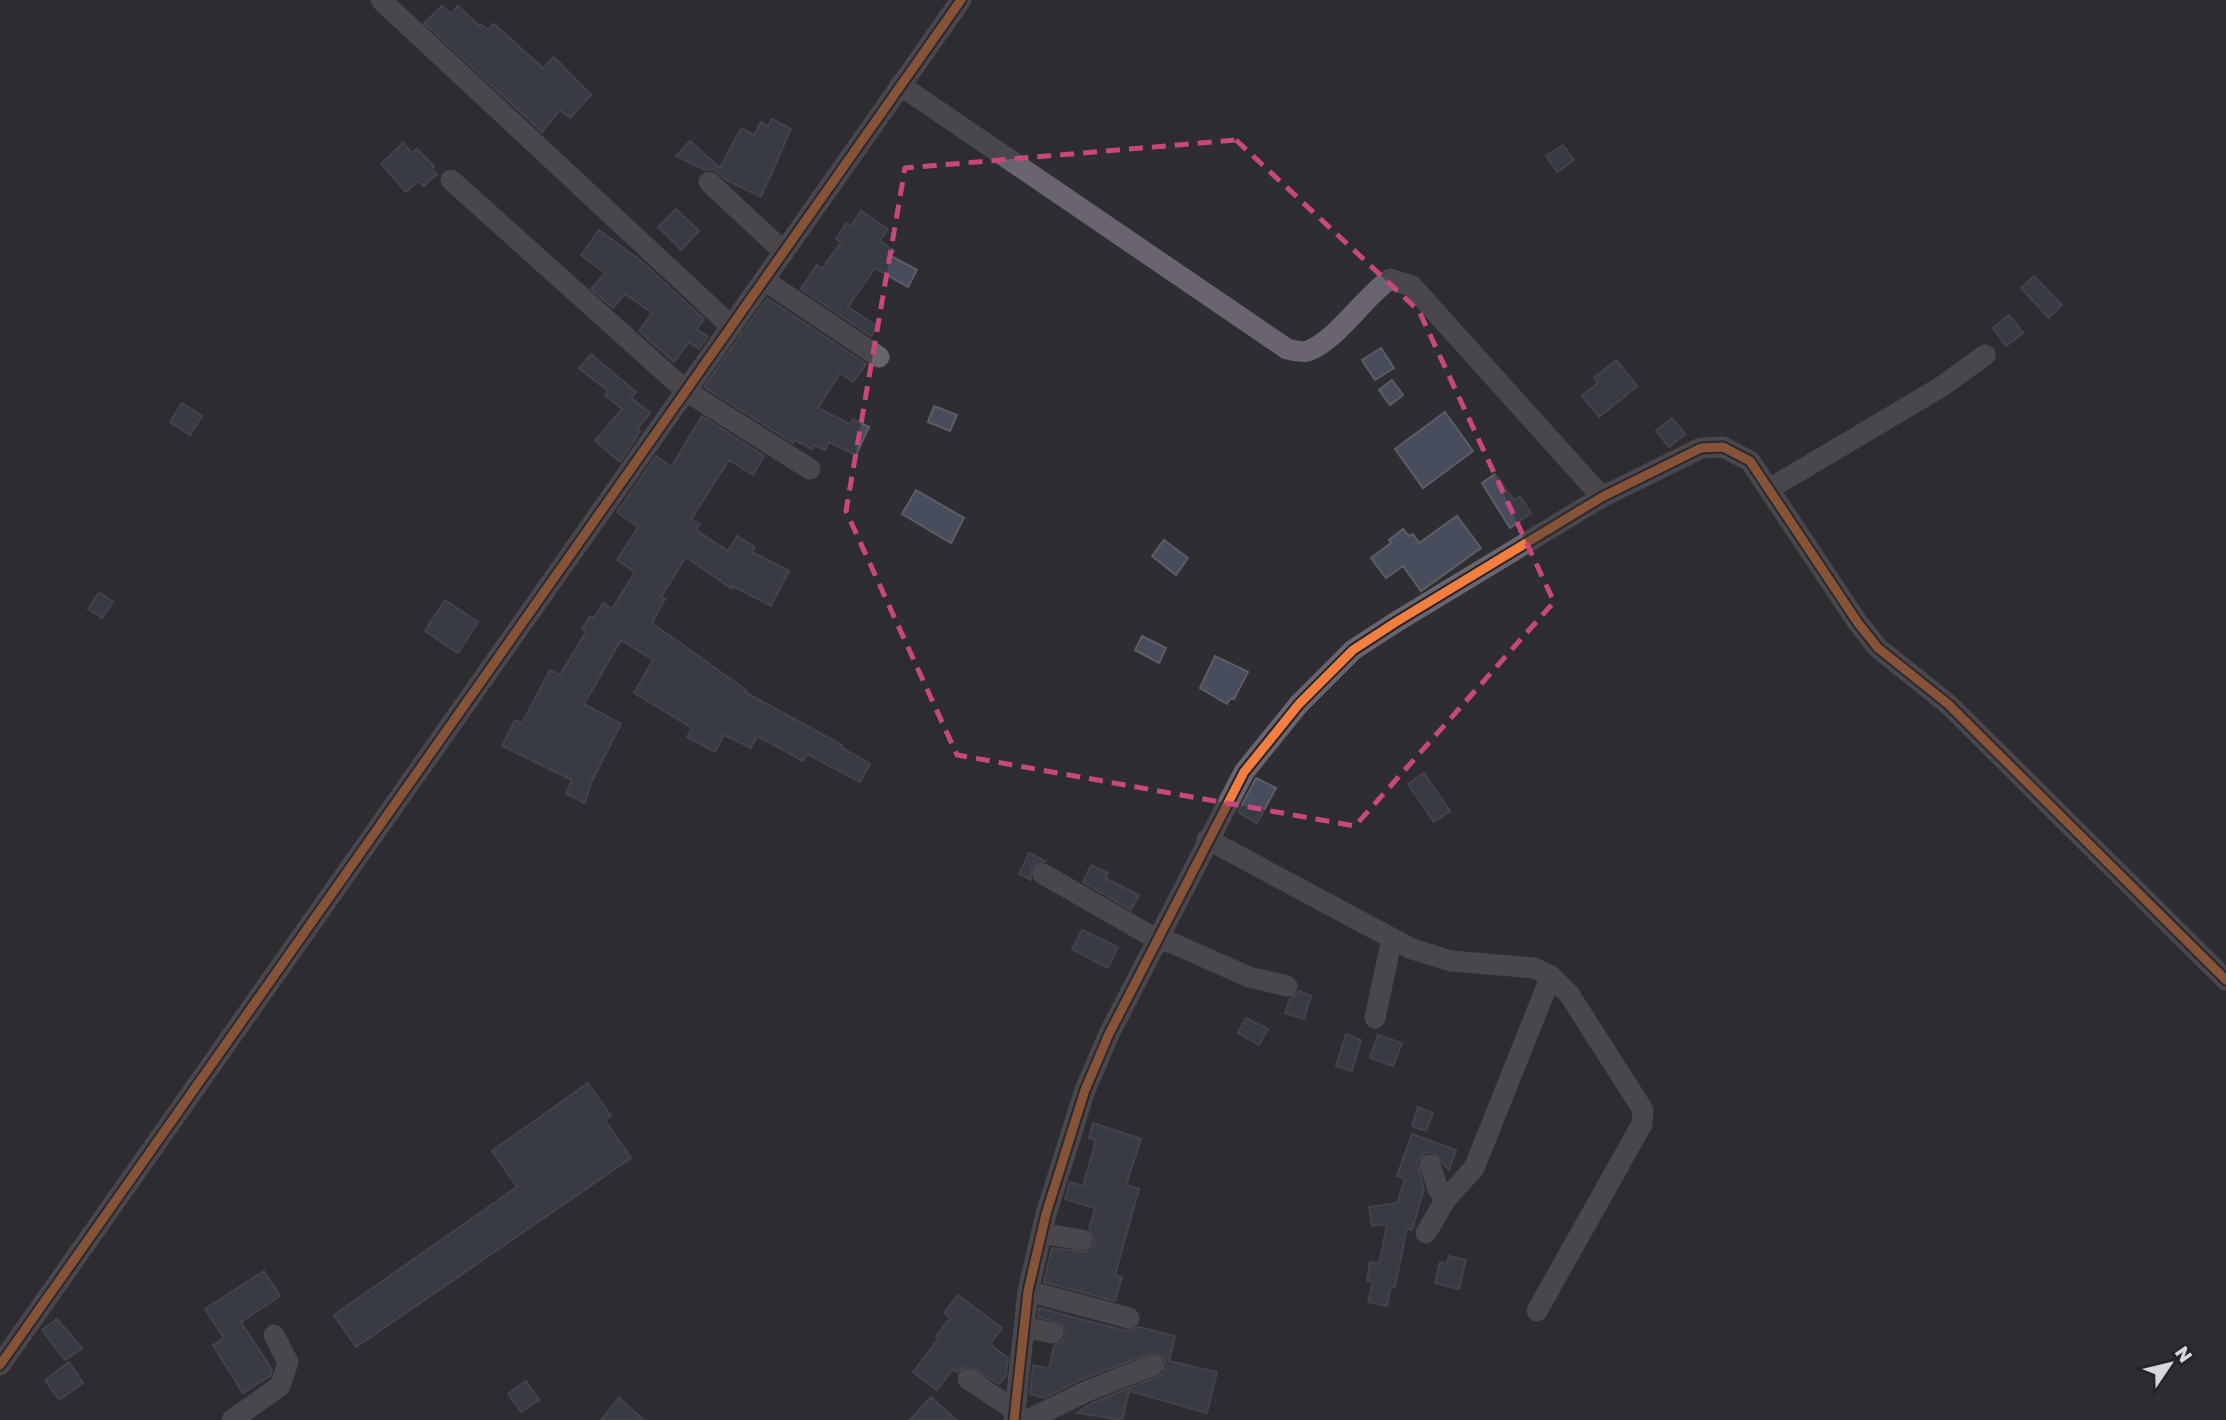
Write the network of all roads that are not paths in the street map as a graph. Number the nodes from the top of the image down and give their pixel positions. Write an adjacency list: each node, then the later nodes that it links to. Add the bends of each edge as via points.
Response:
1 (381, 0): 8 (street)
2 (961, 0): 3 (street)
3 (900, 85): 6 (street); 14 (street, via 1287,349 1305,352 1324,342 1390,279 1412,286)
4 (451, 180): 11 (street)
5 (709, 182): 6 (street)
6 (784, 252): 7 (street)
7 (764, 280): 8 (street); 10 (street)
8 (732, 327): 11 (street)
9 (1984, 355): 13 (street, via 1941,387)
10 (878, 357)
11 (686, 391): 12 (street); 34 (street)
12 (810, 469)
13 (1769, 489): 14 (street, via 1750,461 1723,447 1712,447 1700,448); 20 (street, via 1878,648 1948,704)
14 (1602, 497): 15 (street, via 1353,650 1299,704 1244,772)
15 (1207, 839): 17 (street); 18 (street)
16 (1043, 874): 18 (street)
17 (1392, 938): 19 (street, via 1451,961 1534,968); 22 (street)
18 (1158, 940): 21 (street, via 1249,977); 25 (street, via 1085,1090)
19 (1551, 976): 24 (street, via 1474,1168); 29 (street, via 1569,994 1643,1110 1642,1124)
20 (2226, 980)
21 (1287, 986)
22 (1375, 1018)
23 (1430, 1165): 24 (street)
24 (1446, 1199): 26 (street)
25 (1041, 1233): 27 (street); 28 (street)
26 (1426, 1233)
27 (1082, 1240)
28 (1028, 1292): 30 (street); 31 (street)
29 (1537, 1311)
30 (1129, 1318)
31 (1024, 1327): 32 (street); 37 (street)
32 (1053, 1333)
33 (274, 1335): 38 (street, via 288,1362 280,1386)
34 (0, 1365)
35 (1153, 1366): 37 (street)
36 (968, 1379): 37 (street)
37 (1019, 1417)
38 (232, 1420)

